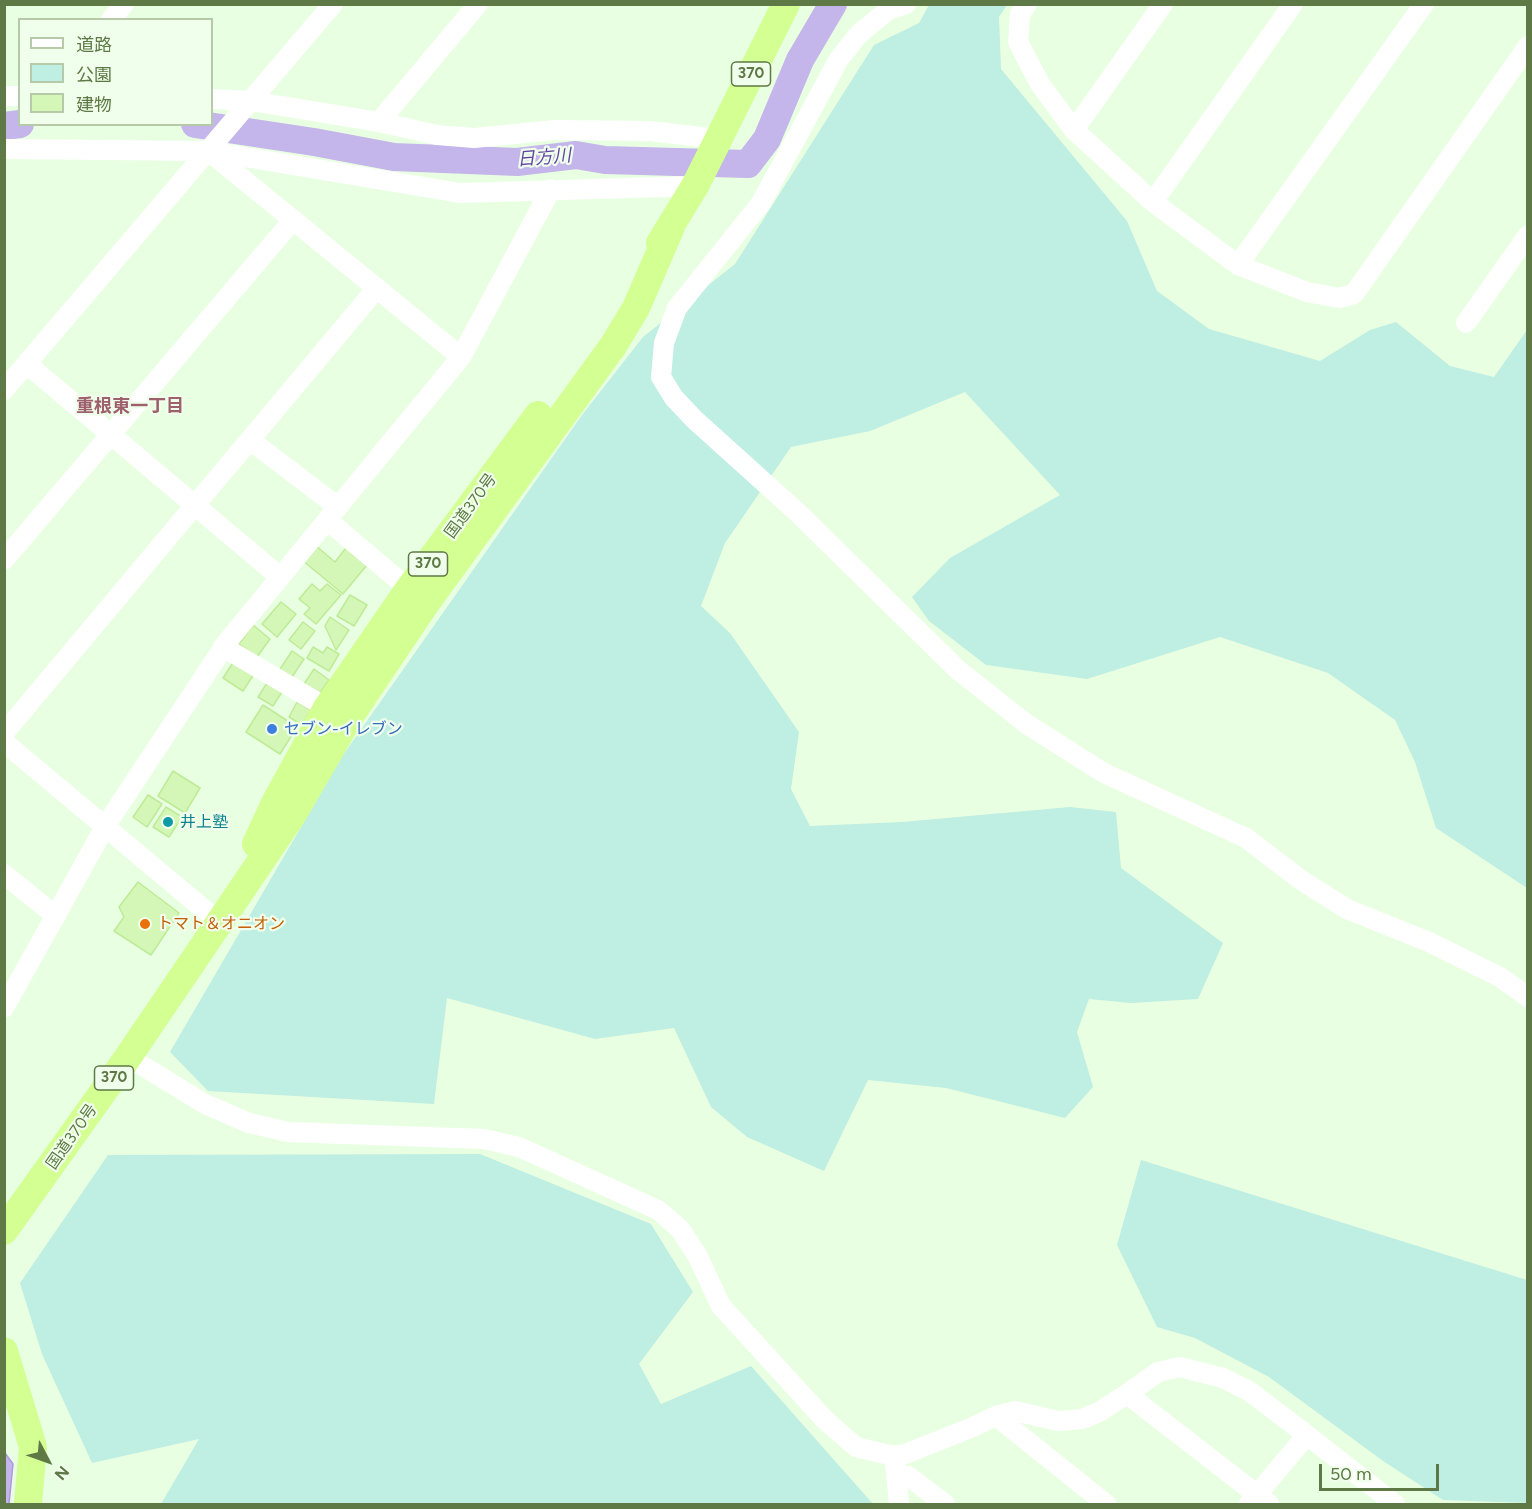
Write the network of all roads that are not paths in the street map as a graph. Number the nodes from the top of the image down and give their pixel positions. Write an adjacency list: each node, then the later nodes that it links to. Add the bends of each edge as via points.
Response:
1 (333, 4): 11 (street)
2 (478, 4): 12 (street)
3 (786, 4): 14 (highway, 国道370号 / 370)
4 (1027, 4): 13 (street, via 1020,14 1018,42 1040,84)
5 (1163, 4): 13 (street)
6 (1293, 4): 19 (street)
7 (1424, 4): 23 (street)
8 (895, 6): 44 (street, via 859,34 839,59 761,203 677,308 664,343 661,377 674,398 958,670 1028,725 1104,773 1246,838 1347,909 1429,942 1500,977)
9 (1527, 46): 23 (street, via 1354,294 1339,298 1307,292)
10 (213, 99): 11 (street)
11 (248, 104): 12 (street); 15 (street)
12 (379, 122): 14 (street, via 437,135 474,138 555,130 650,131)
13 (1074, 130): 19 (street)
14 (717, 141): 17 (highway, 国道370号 / 370)
15 (214, 145): 16 (street); 18 (street, via 460,193); 20 (street); 27 (street)
16 (4, 149)
17 (697, 182): 18 (street); 21 (highway, 国道370号 / 370)
18 (550, 189): 26 (street)
19 (1153, 202): 23 (street)
20 (293, 220): 24 (street); 29 (street)
21 (671, 227): 35 (highway, 国道370号 / 370); 43 (highway, 国道370号 / 370, via 636,308 613,346 426,603 348,719 293,814)
22 (1527, 235): 25 (street)
23 (1238, 265)
24 (377, 288): 26 (street); 30 (street)
25 (1466, 323)
26 (461, 357): 32 (street)
27 (27, 364): 28 (street); 29 (street)
28 (4, 390)
29 (111, 434): 31 (street); 33 (street)
30 (250, 440): 31 (street); 32 (street)
31 (195, 505): 34 (street); 38 (street)
32 (332, 513): 34 (street); 35 (street)
33 (4, 560)
34 (280, 577): 36 (street)
35 (409, 590): 37 (highway, 国道370号 / 370)
36 (223, 647): 37 (street); 40 (street)
37 (327, 708): 43 (highway, 国道370号 / 370, via 275,803)
38 (4, 733)
39 (4, 742): 40 (street)
40 (106, 825): 42 (street); 43 (street)
41 (5, 876): 42 (street)
42 (56, 916): 45 (street)
43 (219, 922): 46 (highway, 国道370号 / 370)
44 (1527, 997)
45 (4, 1008)
46 (128, 1057): 47 (highway, 国道370号 / 370); 52 (street, via 205,1104 249,1123 288,1132 484,1139 519,1147 658,1210 680,1229 722,1306 825,1420 856,1447)
47 (4, 1231)
48 (4, 1351): 54 (highway, via 33,1448)
49 (1127, 1394): 50 (street, via 1082,1419 1058,1421 1015,1411); 51 (street, via 1158,1372 1180,1367 1223,1378 1249,1391); 53 (street)
50 (996, 1416): 52 (street, via 905,1454); 57 (street)
51 (1307, 1435): 53 (street); 58 (street)
52 (895, 1465): 55 (street); 56 (street)
53 (1258, 1501)
54 (28, 1504)
55 (899, 1504)
56 (945, 1504)
57 (1106, 1504)
58 (1395, 1504)

